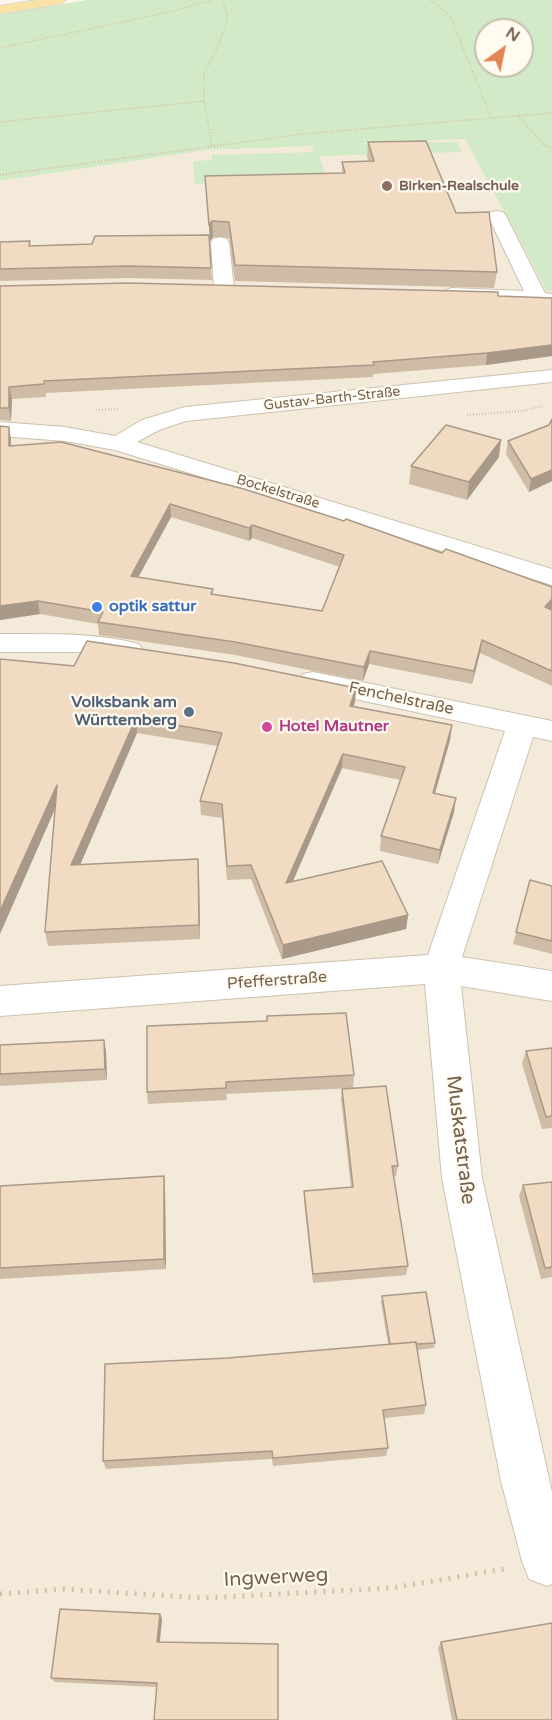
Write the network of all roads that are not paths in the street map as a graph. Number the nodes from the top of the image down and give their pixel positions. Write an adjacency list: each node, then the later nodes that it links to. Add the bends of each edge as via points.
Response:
1 (60, 0): 2 (main road)
2 (0, 10)
3 (497, 216): 9 (street)
4 (220, 243): 6 (street)
5 (201, 288): 6 (street)
6 (224, 288): 7 (street)
7 (247, 289)
8 (433, 294): 9 (street)
9 (544, 298)
10 (552, 376): 12 (street, Gustav-Barth-Straße, via 186,414 138,430)
11 (0, 429): 12 (street, Bockelstraße, via 65,434)
12 (118, 444): 13 (street, Bockelstraße)
13 (552, 577)
14 (0, 643): 15 (street, via 79,643)
15 (157, 654)
16 (292, 677): 17 (street, Fenchelstraße)
17 (537, 727): 18 (street, Muskatstraße)
18 (441, 968): 19 (street, Pfefferstraße); 20 (street, Pfefferstraße); 21 (street, Muskatstraße, via 462,1178 525,1481)
19 (552, 986)
20 (0, 1001)
21 (547, 1561)

